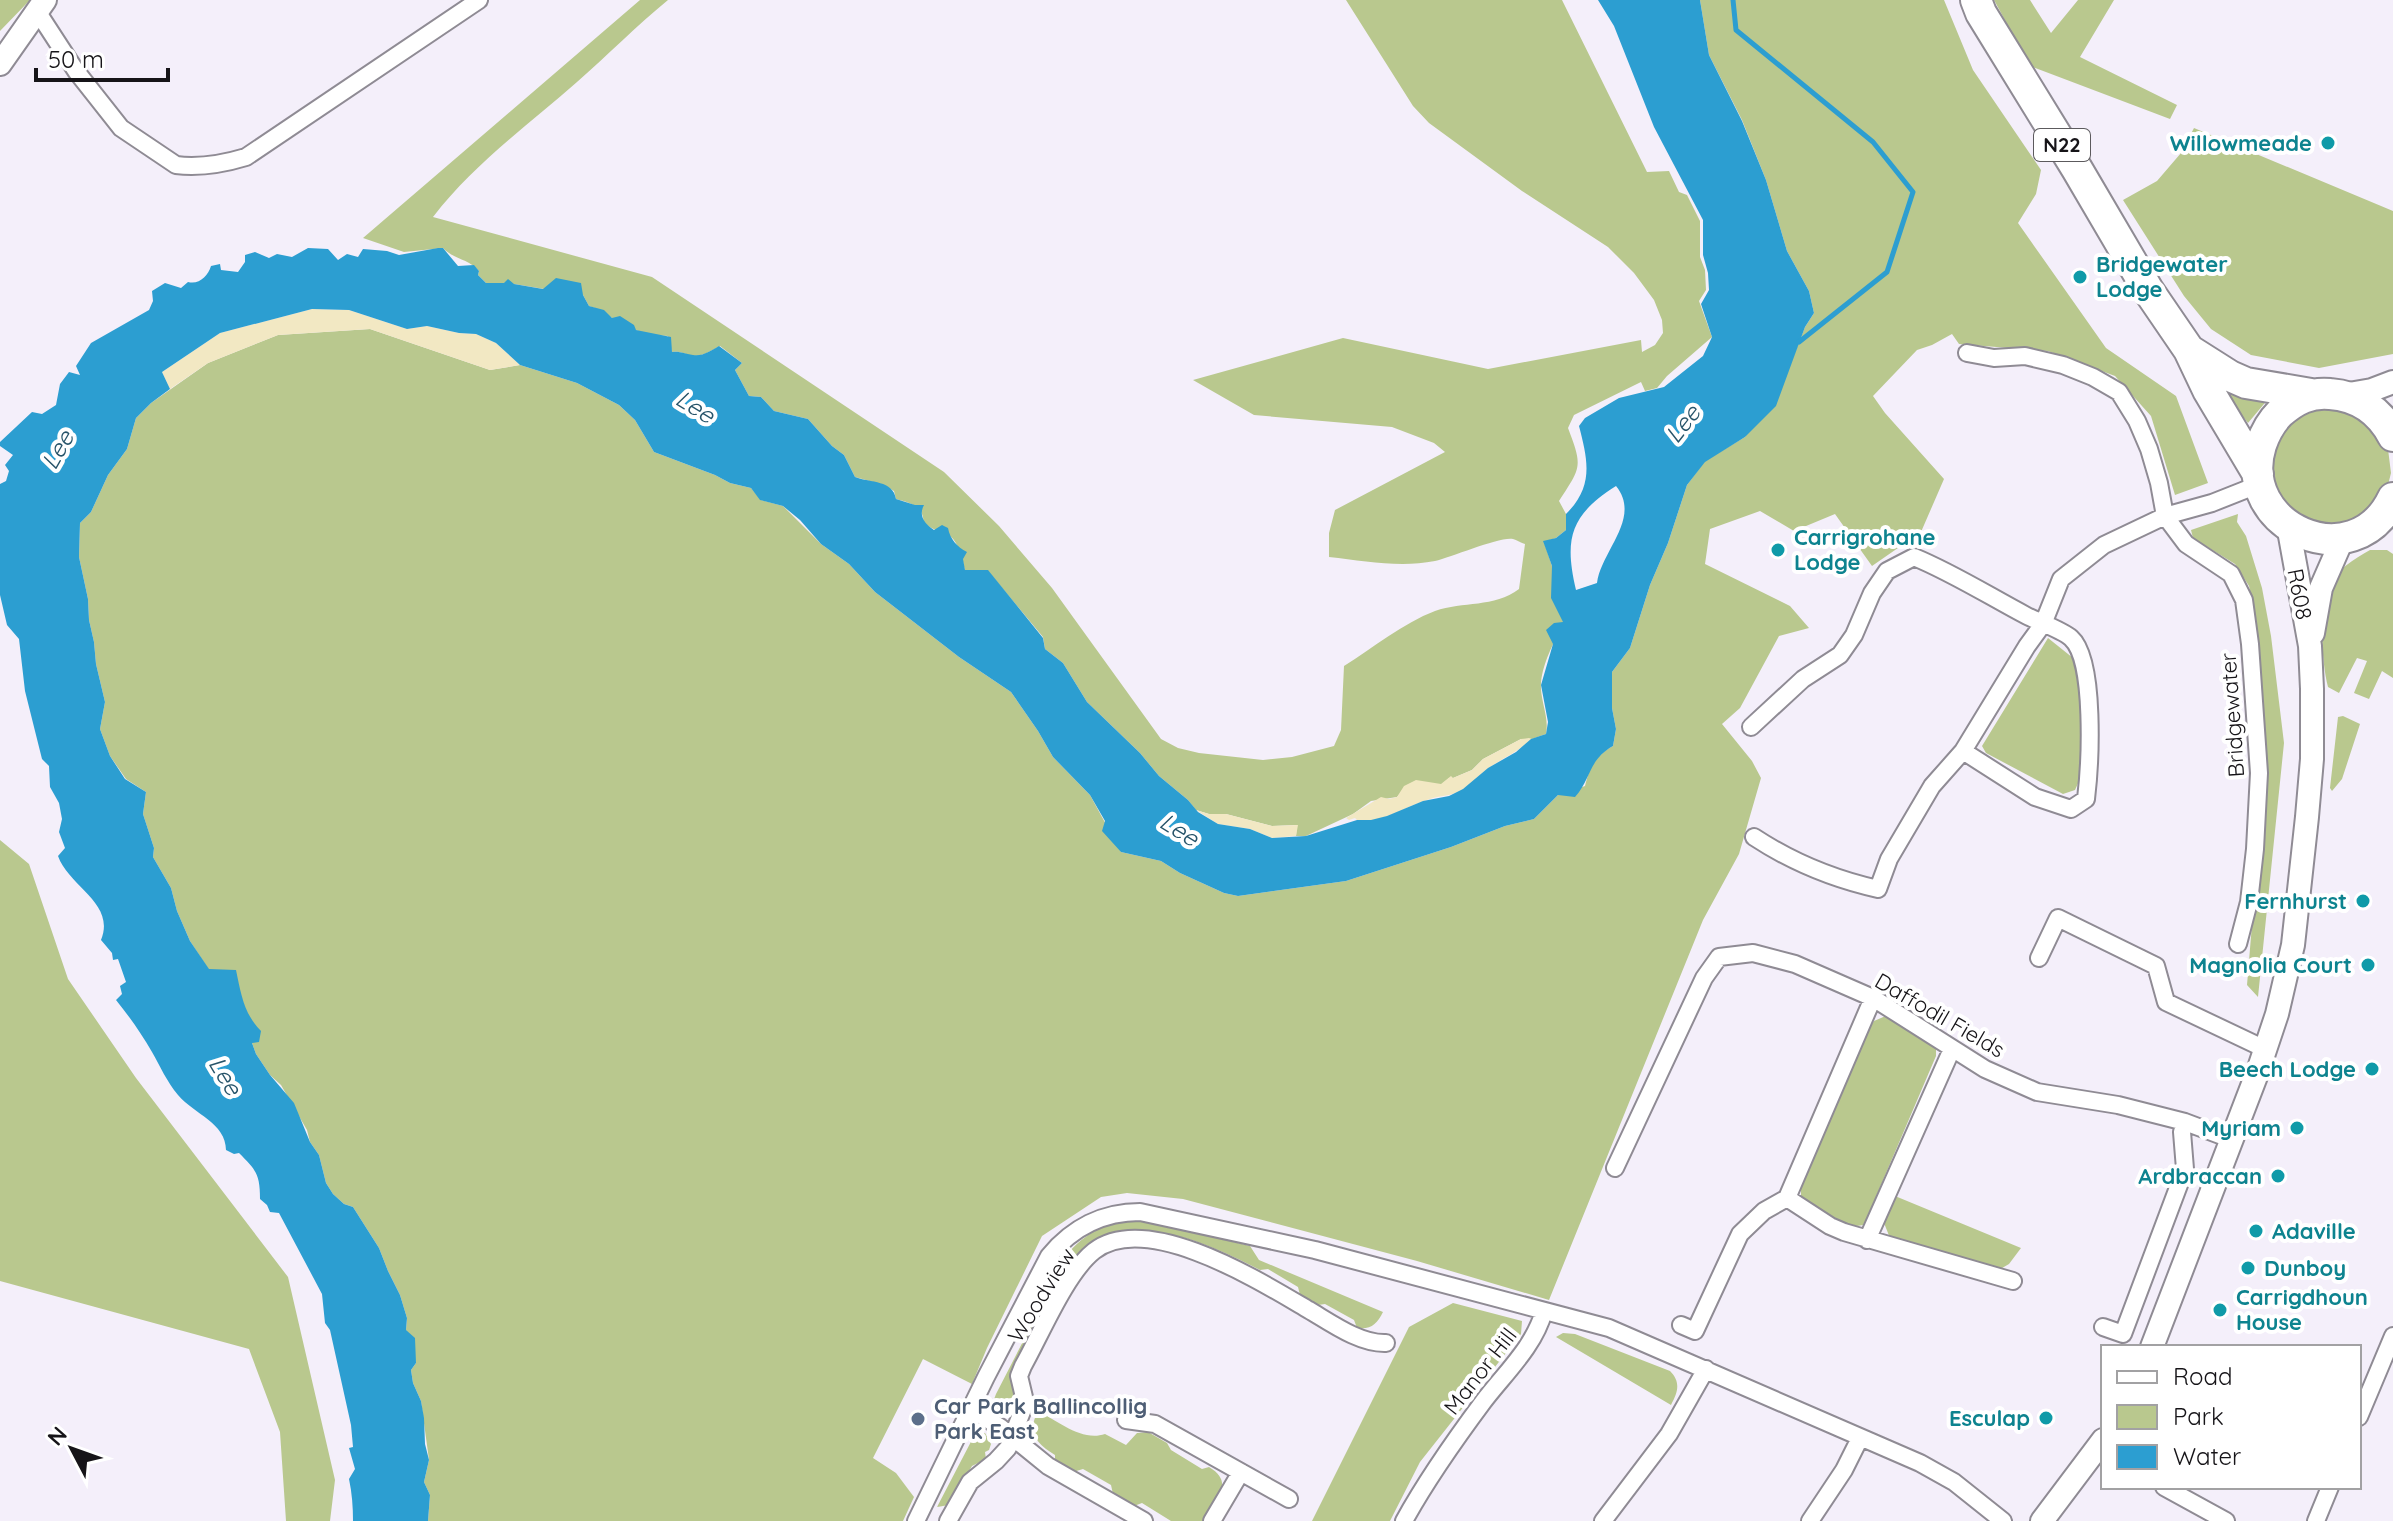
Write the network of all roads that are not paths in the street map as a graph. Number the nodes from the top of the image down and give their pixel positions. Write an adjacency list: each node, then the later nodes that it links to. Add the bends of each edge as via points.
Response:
1 (479, 0): 3 (street, via 246,157 218,165 182,166 121,128 76,71)
2 (1976, 0): 5 (highway, N22)
3 (41, 5): 4 (main road)
4 (1, 60)
5 (2189, 350): 8 (highway, N22, via 2246,383); 11 (highway, N22)
6 (1967, 353): 13 (street, Bridgewater, via 2025,356 2063,365 2119,392 2149,449)
7 (2393, 382): 9 (main road)
8 (2311, 394): 9 (highway, N22); 11 (highway, via 2292,403 2265,434)
9 (2343, 395): 10 (highway, N22, via 2376,412)
10 (2393, 436)
11 (2259, 479): 13 (street, via 2212,503); 14 (highway, N22, via 2266,500)
12 (2393, 498): 15 (highway, via 2368,528)
13 (2165, 516): 17 (street, via 2104,545 2061,579); 22 (street, Bridgewater, via 2186,544 2231,574 2244,600 2259,773 2254,862)
14 (2288, 525): 15 (highway, via 2317,538); 18 (main road, R608 / R608)
15 (2348, 538): 16 (highway); 18 (main road, R608 / R608, via 2321,588)
16 (2393, 539)
17 (2043, 624): 19 (street, via 1914,557 1887,571 1840,655 1803,679); 20 (street); 20 (street, via 2072,638 2085,663 2090,765 2086,799 2071,809 2035,797)
18 (2310, 646): 26 (main road, R608, via 2312,759 2303,868 2290,963)
19 (1751, 727)
20 (1963, 751): 21 (street, via 1932,786 1889,859 1878,889 1834,877)
21 (1754, 837)
22 (2238, 944)
23 (2039, 958): 26 (street, via 2058,918 2156,966 2166,1002)
24 (1873, 998): 25 (street, Daffodil Fields); 29 (street, Daffodil Fields, via 1795,964 1753,953 1719,957); 30 (street)
25 (1952, 1049): 27 (street, Daffodil Fields, via 2037,1092); 31 (street)
26 (2265, 1049): 28 (main road, R608)
27 (2185, 1122): 28 (street, Daffodil Fields); 35 (street, via 2185,1169 2123,1334)
28 (2233, 1140): 38 (main road, R608)
29 (1615, 1168)
30 (1787, 1198): 31 (street, via 1830,1226); 34 (street, via 1740,1234 1695,1331)
31 (1867, 1240): 32 (street)
32 (2013, 1281)
33 (1544, 1311): 39 (street, via 1609,1328); 41 (street, via 1315,1250 1160,1215 1120,1212 1063,1239 1049,1256); 55 (street, Manor Hill, via 1535,1337 1450,1446)
34 (1681, 1325)
35 (2103, 1327)
36 (2393, 1336): 40 (street)
37 (1386, 1343): 44 (street, Woodview, via 1362,1338 1201,1253 1148,1241 1119,1241 1086,1258 1023,1366 1023,1409)
38 (2153, 1345)
39 (1706, 1369): 45 (street); 56 (street, via 1669,1434)
40 (2386, 1370): 42 (street)
41 (971, 1409): 44 (street); 51 (street)
42 (2361, 1414)
43 (1126, 1420): 47 (street, via 1155,1424)
44 (1012, 1437): 52 (street, via 996,1461 970,1482); 53 (street, via 1048,1466)
45 (1860, 1438): 57 (street); 58 (street, via 1954,1482)
46 (2101, 1447): 59 (main road)
47 (1241, 1472): 50 (street); 54 (street)
48 (2168, 1489): 60 (street)
49 (2329, 1489): 61 (street)
50 (1289, 1499)
51 (916, 1521)
52 (948, 1521)
53 (1144, 1521)
54 (1212, 1521)
55 (1404, 1521)
56 (1603, 1521)
57 (1810, 1521)
58 (2003, 1521)
59 (2042, 1521)
60 (2226, 1521)
61 (2316, 1521)

